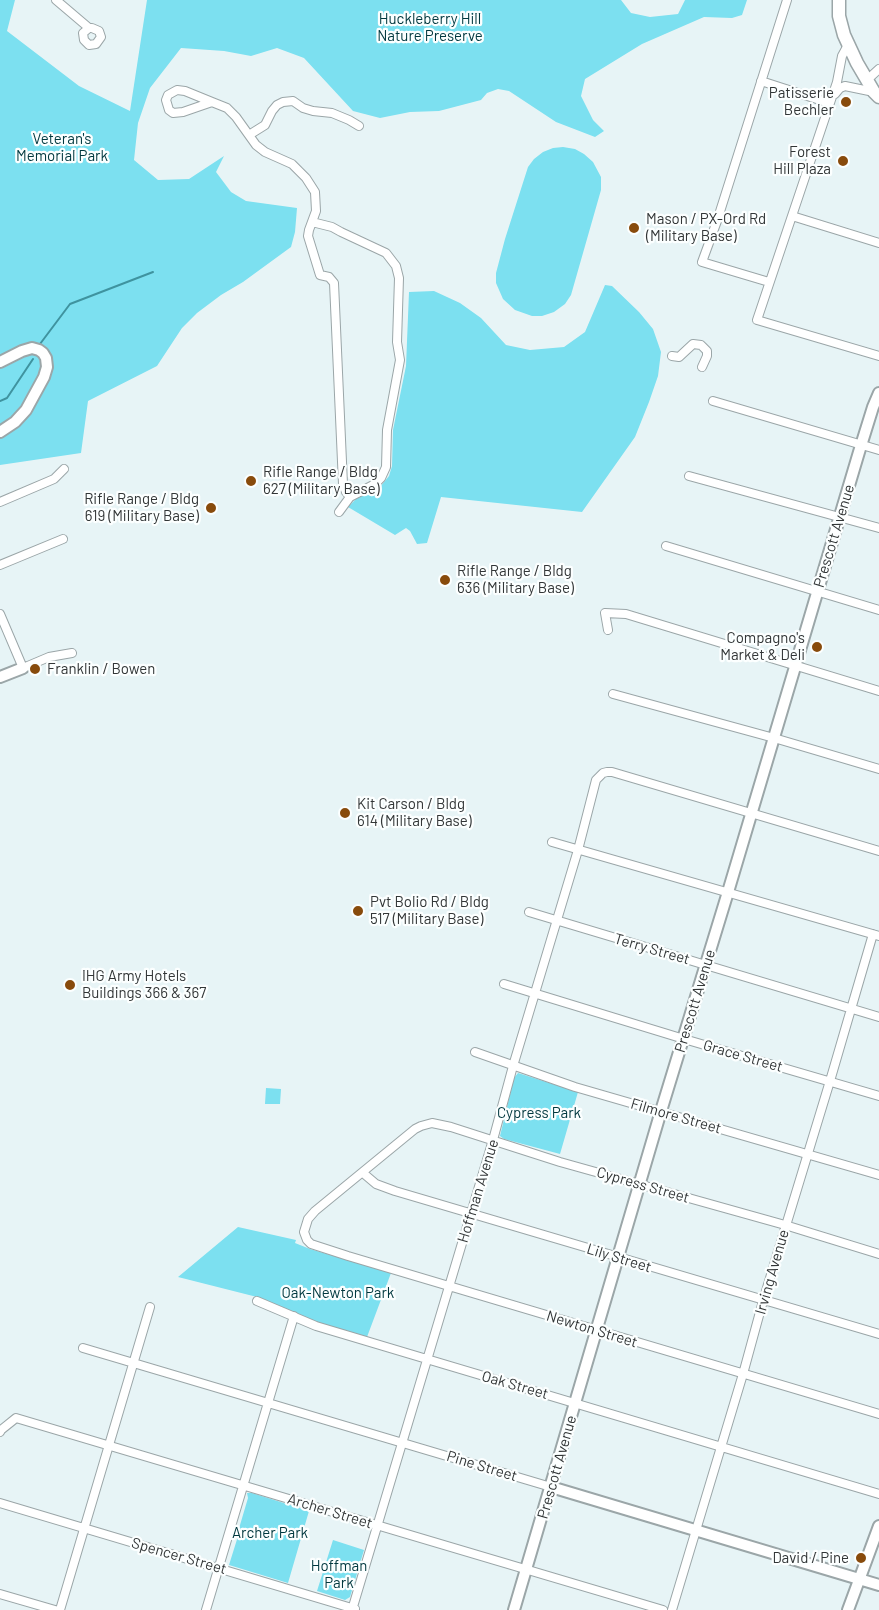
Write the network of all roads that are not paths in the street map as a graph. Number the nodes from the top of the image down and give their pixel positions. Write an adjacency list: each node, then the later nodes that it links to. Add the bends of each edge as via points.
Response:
1 (56, 0): 4 (street)
2 (787, 0): 8 (street)
3 (839, 0): 5 (main road)
4 (89, 28)
5 (848, 45): 7 (main road); 11 (street)
6 (879, 69): 7 (street)
7 (867, 80): 9 (main road)
8 (761, 81): 11 (street); 17 (street, via 702,262)
9 (877, 95): 11 (street, via 845,86)
10 (212, 102): 10 (street, via 173,113 166,100 177,90); 13 (street, via 233,112)
11 (829, 103): 14 (street)
12 (359, 126): 13 (street, via 332,113 303,108 293,101 277,105 265,125)
13 (249, 135): 15 (street, via 260,148 297,167 312,186 316,211)
14 (792, 216): 16 (street); 17 (street)
15 (312, 222): 29 (street, via 308,236 320,275 334,283 343,484); 29 (street, via 332,227 386,253 394,261 399,278 400,360 387,430 386,467 375,484)
16 (879, 243)
17 (769, 282): 19 (street, via 757,320)
18 (672, 356): 21 (street, via 679,357 693,345 701,345 707,351)
19 (879, 356)
20 (0, 362): 24 (street, via 32,348 43,353 47,367 26,410)
21 (702, 368)
22 (879, 393): 25 (street, Prescott Avenue)
23 (713, 401): 25 (street)
24 (0, 432)
25 (861, 445): 26 (street); 32 (street, Prescott Avenue)
26 (879, 450)
27 (64, 469): 30 (street, via 54,479)
28 (689, 476): 32 (street)
29 (350, 496): 31 (street)
30 (0, 502)
31 (339, 512)
32 (839, 518): 33 (street); 37 (street, Prescott Avenue)
33 (879, 528)
34 (63, 539): 36 (street)
35 (666, 546): 37 (street)
36 (0, 565)
37 (818, 591): 38 (street); 42 (street, Prescott Avenue)
38 (879, 610)
39 (0, 614): 43 (street)
40 (608, 630): 42 (street, via 605,613 626,614)
41 (72, 653): 43 (street)
42 (795, 665): 45 (street); 47 (street, Prescott Avenue)
43 (22, 668): 44 (street)
44 (0, 677)
45 (879, 691)
46 (613, 694): 47 (street)
47 (774, 738): 48 (street); 49 (street, Prescott Avenue)
48 (879, 769)
49 (751, 814): 51 (street, Hoffman Avenue, via 608,771 594,787); 52 (street); 53 (street, Prescott Avenue)
50 (552, 842): 51 (street)
51 (578, 850): 53 (street); 55 (street, Hoffman Avenue)
52 (879, 851)
53 (728, 892): 56 (street); 57 (street, Prescott Avenue)
54 (529, 912): 55 (street, Terry Street)
55 (558, 921): 57 (street, Terry Street); 59 (street, Hoffman Avenue)
56 (876, 935): 60 (street, Irving Avenue)
57 (706, 965): 60 (street, Terry Street); 62 (street, Prescott Avenue)
58 (504, 984): 59 (street, Grace Street)
59 (536, 993): 62 (street, Grace Street); 64 (street, Hoffman Avenue)
60 (850, 1009): 61 (street, Terry Street); 65 (street, Irving Avenue)
61 (879, 1017)
62 (684, 1039): 65 (street, Grace Street); 67 (street, Prescott Avenue)
63 (475, 1052): 64 (street, Filmore Street)
64 (513, 1066): 67 (street, Filmore Street); 68 (street, Hoffman Avenue)
65 (830, 1081): 66 (street, Grace Street); 69 (street, Irving Avenue)
66 (879, 1096)
67 (661, 1111): 69 (street, Filmore Street); 72 (street, Prescott Avenue)
68 (494, 1140): 70 (street, Cypress Street, via 432,1123 409,1134); 72 (street, Cypress Street); 73 (street, Hoffman Avenue)
69 (807, 1154): 71 (street, Filmore Street); 74 (street, Irving Avenue)
70 (363, 1173): 73 (street, Lily Street, via 376,1184); 75 (street, Cypress Street, via 308,1219 304,1232)
71 (879, 1175)
72 (640, 1184): 74 (street, Cypress Street); 77 (street, Prescott Avenue)
73 (471, 1213): 77 (street, Lily Street); 78 (street, Hoffman Avenue)
74 (785, 1225): 76 (street, Cypress Street); 80 (street, Irving Avenue)
75 (307, 1240): 78 (street, Newton Street)
76 (879, 1254)
77 (618, 1257): 80 (street, Lily Street); 83 (street, Prescott Avenue)
78 (449, 1286): 83 (street, Newton Street); 86 (street, Hoffman Avenue)
79 (257, 1300): 82 (street, Oak Street)
80 (763, 1301): 84 (street, Lily Street); 88 (street, Irving Avenue)
81 (150, 1307): 87 (street)
82 (294, 1316): 86 (street, Oak Street); 89 (street)
83 (597, 1331): 88 (street, Newton Street); 90 (street, Prescott Avenue)
84 (879, 1334)
85 (84, 1348): 87 (street, Pine Street)
86 (427, 1359): 90 (street, Oak Street); 93 (street, Hoffman Avenue)
87 (134, 1363): 89 (street, Pine Street); 94 (street)
88 (743, 1374): 91 (street, Newton Street); 95 (street, Irving Avenue)
89 (268, 1403): 93 (street, Pine Street); 96 (street)
90 (576, 1403): 95 (street, Oak Street); 97 (street, Prescott Avenue)
91 (879, 1414)
92 (0, 1431): 94 (street, Archer Street, via 16,1418)
93 (403, 1442): 97 (street, Pine Street); 100 (street, Hoffman Avenue)
94 (109, 1446): 96 (street, Archer Street); 102 (street)
95 (721, 1447): 98 (street, Oak Street); 103 (street, Irving Avenue)
96 (243, 1485): 100 (street, Archer Street); 104 (street)
97 (551, 1486): 103 (street, Pine Street); 105 (street, Prescott Avenue)
98 (879, 1494)
99 (0, 1503): 102 (street, Spencer Street)
100 (378, 1526): 105 (street, Archer Street); 109 (street, Hoffman Avenue)
101 (879, 1526): 106 (street)
102 (84, 1528): 104 (street, Spencer Street); 111 (street)
103 (696, 1530): 106 (street, Pine Street); 115 (street, Irving Avenue)
104 (218, 1568): 109 (street, Spencer Street); 112 (street)
105 (526, 1569): 113 (street, Prescott Avenue); 114 (street, Archer Street)
106 (860, 1579): 107 (street, Pine Street); 116 (street)
107 (879, 1585)
108 (0, 1594): 110 (street)
109 (354, 1609)
110 (54, 1610)
111 (60, 1610)
112 (206, 1610)
113 (514, 1610)
114 (663, 1610)
115 (672, 1610)
116 (848, 1610)

